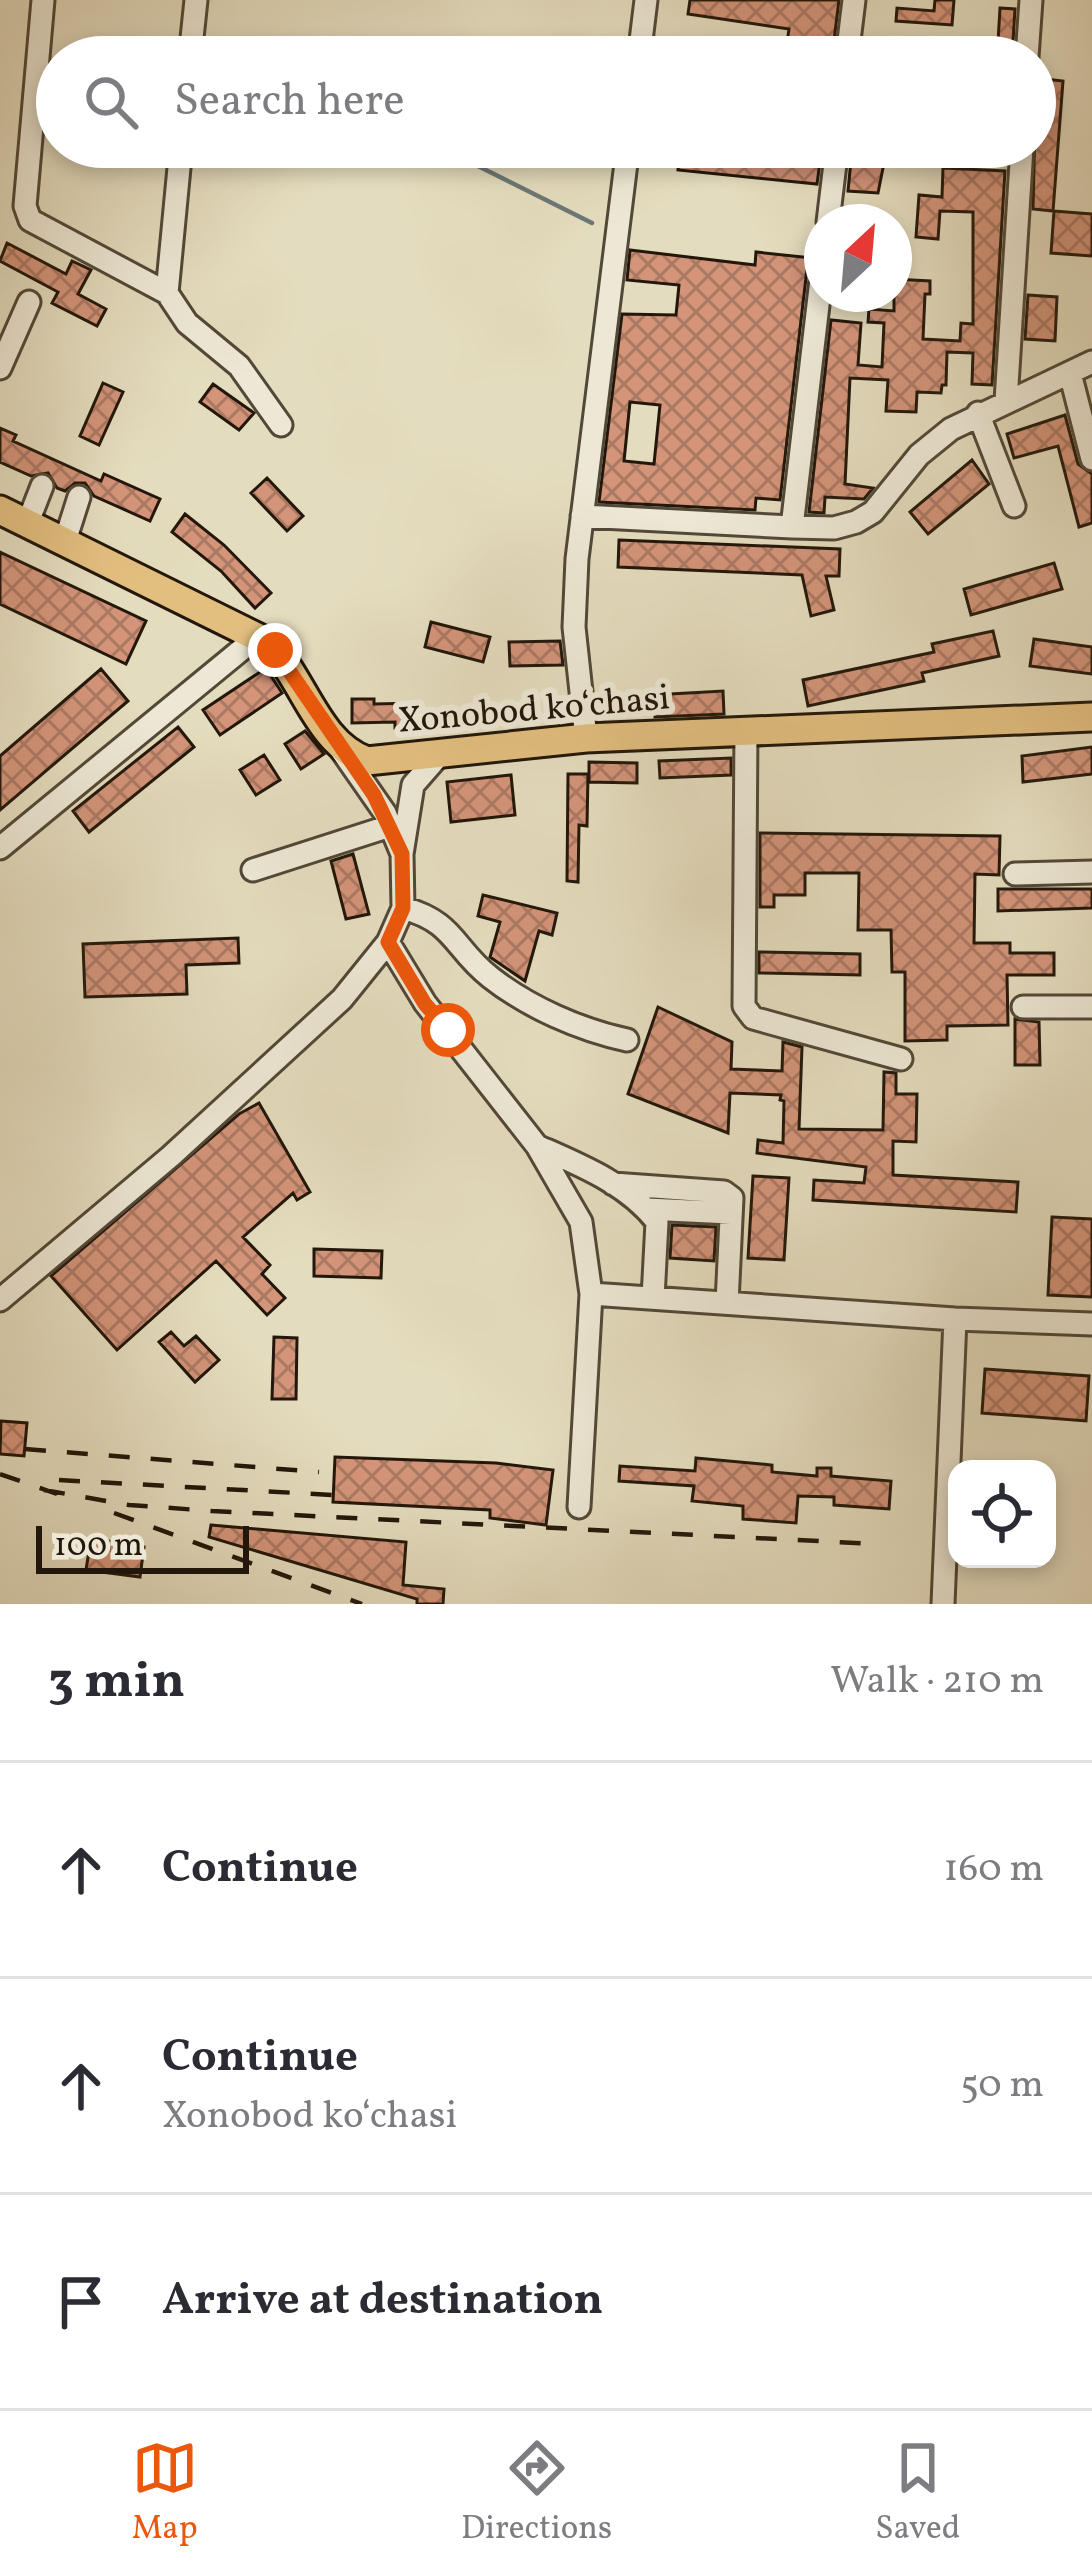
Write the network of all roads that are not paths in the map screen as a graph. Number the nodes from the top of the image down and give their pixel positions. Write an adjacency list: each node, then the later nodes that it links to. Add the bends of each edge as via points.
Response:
1 (43, 0): 6 (street)
2 (196, 0): 7 (street)
3 (646, 0): 8 (street)
4 (854, 0): 9 (street)
5 (1030, 0): 10 (street)
6 (40, 36)
7 (192, 36)
8 (642, 36)
9 (850, 36)
10 (1028, 36)
11 (36, 94): 17 (street, via 27,216)
12 (179, 168): 17 (street)
13 (625, 168): 31 (street)
14 (834, 168): 16 (street)
15 (1021, 168): 23 (street)
16 (830, 204)
17 (167, 293): 25 (street, via 187,322 239,366)
18 (29, 302): 21 (street)
19 (817, 312): 33 (street)
20 (1092, 362): 22 (street)
21 (0, 368)
22 (1070, 373): 23 (street); 26 (street)
23 (1006, 401): 24 (street)
24 (978, 413): 29 (street); 33 (street, via 919,455 873,512 834,528)
25 (280, 425)
26 (1092, 459)
27 (42, 486): 32 (street)
28 (79, 496): 34 (street)
29 (1015, 506)
30 (0, 510): 32 (main road)
31 (583, 516): 33 (street); 39 (street, via 574,627)
32 (28, 522): 34 (main road)
33 (792, 527)
34 (65, 541): 35 (main road)
35 (258, 636): 38 (main road); 42 (street)
36 (1092, 717): 37 (main road, Xonobod koʻchasi)
37 (746, 729): 39 (main road, Xonobod koʻchasi); 52 (street, via 744,1006 753,1018)
38 (332, 737): 40 (main road, Xonobod koʻchasi, via 367,761); 41 (street)
39 (586, 738): 40 (main road, Xonobod koʻchasi)
40 (440, 753): 43 (street, via 413,785)
41 (390, 826): 43 (street); 44 (street)
42 (0, 848)
43 (402, 854): 47 (street)
44 (253, 870)
45 (1092, 872): 46 (street)
46 (1015, 874)
47 (403, 908): 48 (street); 51 (street, via 430,915 522,998)
48 (388, 942): 53 (street, via 425,1004); 59 (street, via 342,999)
49 (1023, 1006): 50 (street)
50 (1092, 1007)
51 (627, 1040)
52 (901, 1059)
53 (537, 1146): 54 (street); 57 (street, via 581,1222)
54 (613, 1184): 55 (street); 56 (street, via 724,1192)
55 (647, 1209): 56 (street); 58 (street, via 657,1222)
56 (731, 1213): 60 (street)
57 (591, 1294): 58 (street); 63 (street)
58 (653, 1298): 60 (street)
59 (0, 1300)
60 (727, 1303): 61 (street)
61 (955, 1319): 62 (street); 64 (street)
62 (1092, 1324)
63 (579, 1508)
64 (943, 1604)

